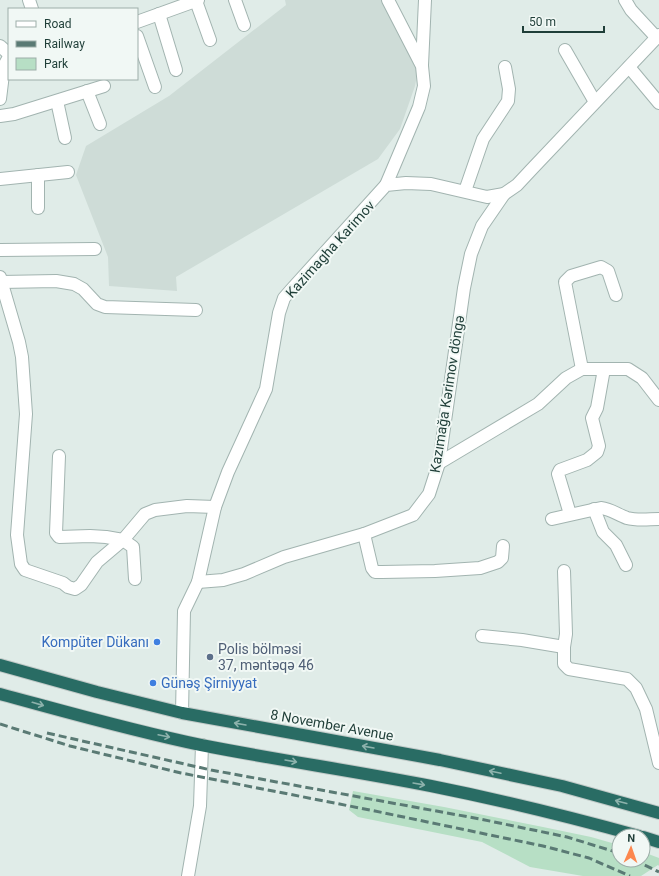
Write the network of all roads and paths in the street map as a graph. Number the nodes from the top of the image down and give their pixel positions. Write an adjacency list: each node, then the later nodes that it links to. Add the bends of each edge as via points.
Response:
1 (197, 0): 6 (street); 11 (street)
2 (235, 0): 8 (street)
3 (388, 0): 16 (street)
4 (425, 0): 16 (street)
5 (625, 0): 9 (street, via 631,10)
6 (159, 14): 7 (street); 19 (street)
7 (138, 22)
8 (244, 25)
9 (658, 36): 18 (street)
10 (138, 39): 21 (street)
11 (210, 40)
12 (0, 46): 14 (street)
13 (565, 50): 25 (street)
14 (8, 53)
15 (8, 59): 23 (street, via 4,66)
16 (422, 66): 33 (street, Kazimagha Karimov, via 424,86 419,107)
17 (505, 67): 34 (street, via 509,89 508,101 483,139)
18 (629, 67): 25 (street); 26 (street)
19 (176, 70)
20 (104, 86): 22 (street)
21 (155, 87)
22 (87, 91): 24 (street); 28 (street)
23 (0, 99)
24 (58, 101): 27 (street); 29 (street)
25 (595, 102): 35 (street, via 517,185)
26 (659, 103)
27 (0, 116)
28 (100, 124)
29 (64, 138)
30 (68, 172): 31 (street)
31 (38, 175): 32 (street); 36 (street)
32 (0, 179)
33 (386, 185): 34 (street, via 406,182); 47 (street, Kazimagha Karimov, via 284,298 278,313 266,389)
34 (465, 191): 35 (street, via 487,197)
35 (504, 194): 46 (street, Kazımağa Kərimov döngə, via 482,226 471,254)
36 (38, 208)
37 (95, 249): 38 (street)
38 (0, 250)
39 (1, 279): 41 (street, via 74,284 83,289 97,304 105,307); 53 (street, via 19,342 26,414 17,535 21,564 25,570 76,589 97,562)
40 (616, 295): 42 (street, via 608,272 601,266 571,276 565,282)
41 (196, 310)
42 (582, 368): 43 (street); 46 (street, via 566,378 538,404)
43 (604, 369): 44 (street, via 628,369 642,378); 49 (street, via 597,408 592,418 599,446 597,452 587,460 560,470 558,474)
44 (659, 400)
45 (59, 456): 53 (street, via 56,533 60,538 90,536)
46 (439, 463): 52 (street, Kazımağa Kərimov döngə, via 429,494 413,515)
47 (215, 507): 53 (street, via 187,506 155,510 145,514); 58 (street, Kazimagha Karimov)
48 (594, 509): 49 (street); 51 (street, via 609,509 627,518); 55 (street, via 603,532 616,544)
49 (570, 514): 50 (street)
50 (552, 519)
51 (659, 519)
52 (364, 534): 54 (street, via 375,572 480,568 498,562 502,558); 58 (street, Kazımağa Kərimov döngə, via 284,557 244,574 223,580)
53 (123, 540): 57 (street, via 133,547)
54 (503, 546)
55 (626, 565)
56 (564, 571): 60 (street)
57 (135, 579)
58 (198, 582): 63 (street, Kazimagha Karimov, via 184,611)
59 (482, 636): 60 (street)
60 (564, 647): 65 (street, via 564,664 569,669 627,679 636,688 646,709)
61 (0, 665): 63 (highway, 8 November Avenue)
62 (0, 694): 64 (highway, one-way to 64, via 90,719)
63 (182, 713): 66 (highway, 8 November Avenue, one-way to 63, via 562,786)
64 (202, 745): 67 (highway, one-way to 67, via 432,786 565,815); 68 (street, via 200,806)
65 (659, 763)
66 (659, 813)
67 (611, 828)
68 (188, 876)

